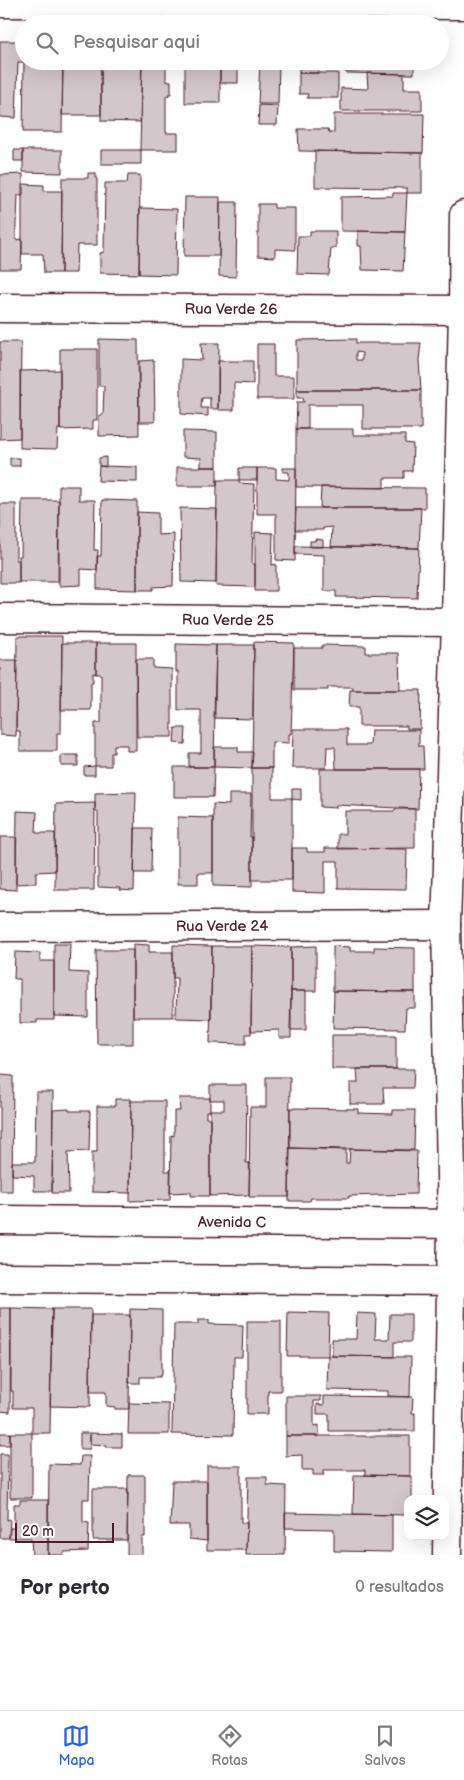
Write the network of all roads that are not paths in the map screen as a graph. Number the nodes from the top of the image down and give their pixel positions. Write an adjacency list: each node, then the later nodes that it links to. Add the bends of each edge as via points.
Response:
1 (0, 2): 2 (street)
2 (464, 5)
3 (464, 215): 5 (street)
4 (0, 308): 5 (street, Rua Verde 26)
5 (463, 310): 7 (street)
6 (0, 618): 7 (street, Rua Verde 25)
7 (456, 622): 9 (street)
8 (0, 927): 9 (street, Rua Verde 24)
9 (452, 933): 11 (street)
10 (0, 1220): 11 (street, Avenida C)
11 (458, 1224): 13 (street)
12 (0, 1278): 13 (street)
13 (458, 1281): 14 (street)
14 (447, 1555)

